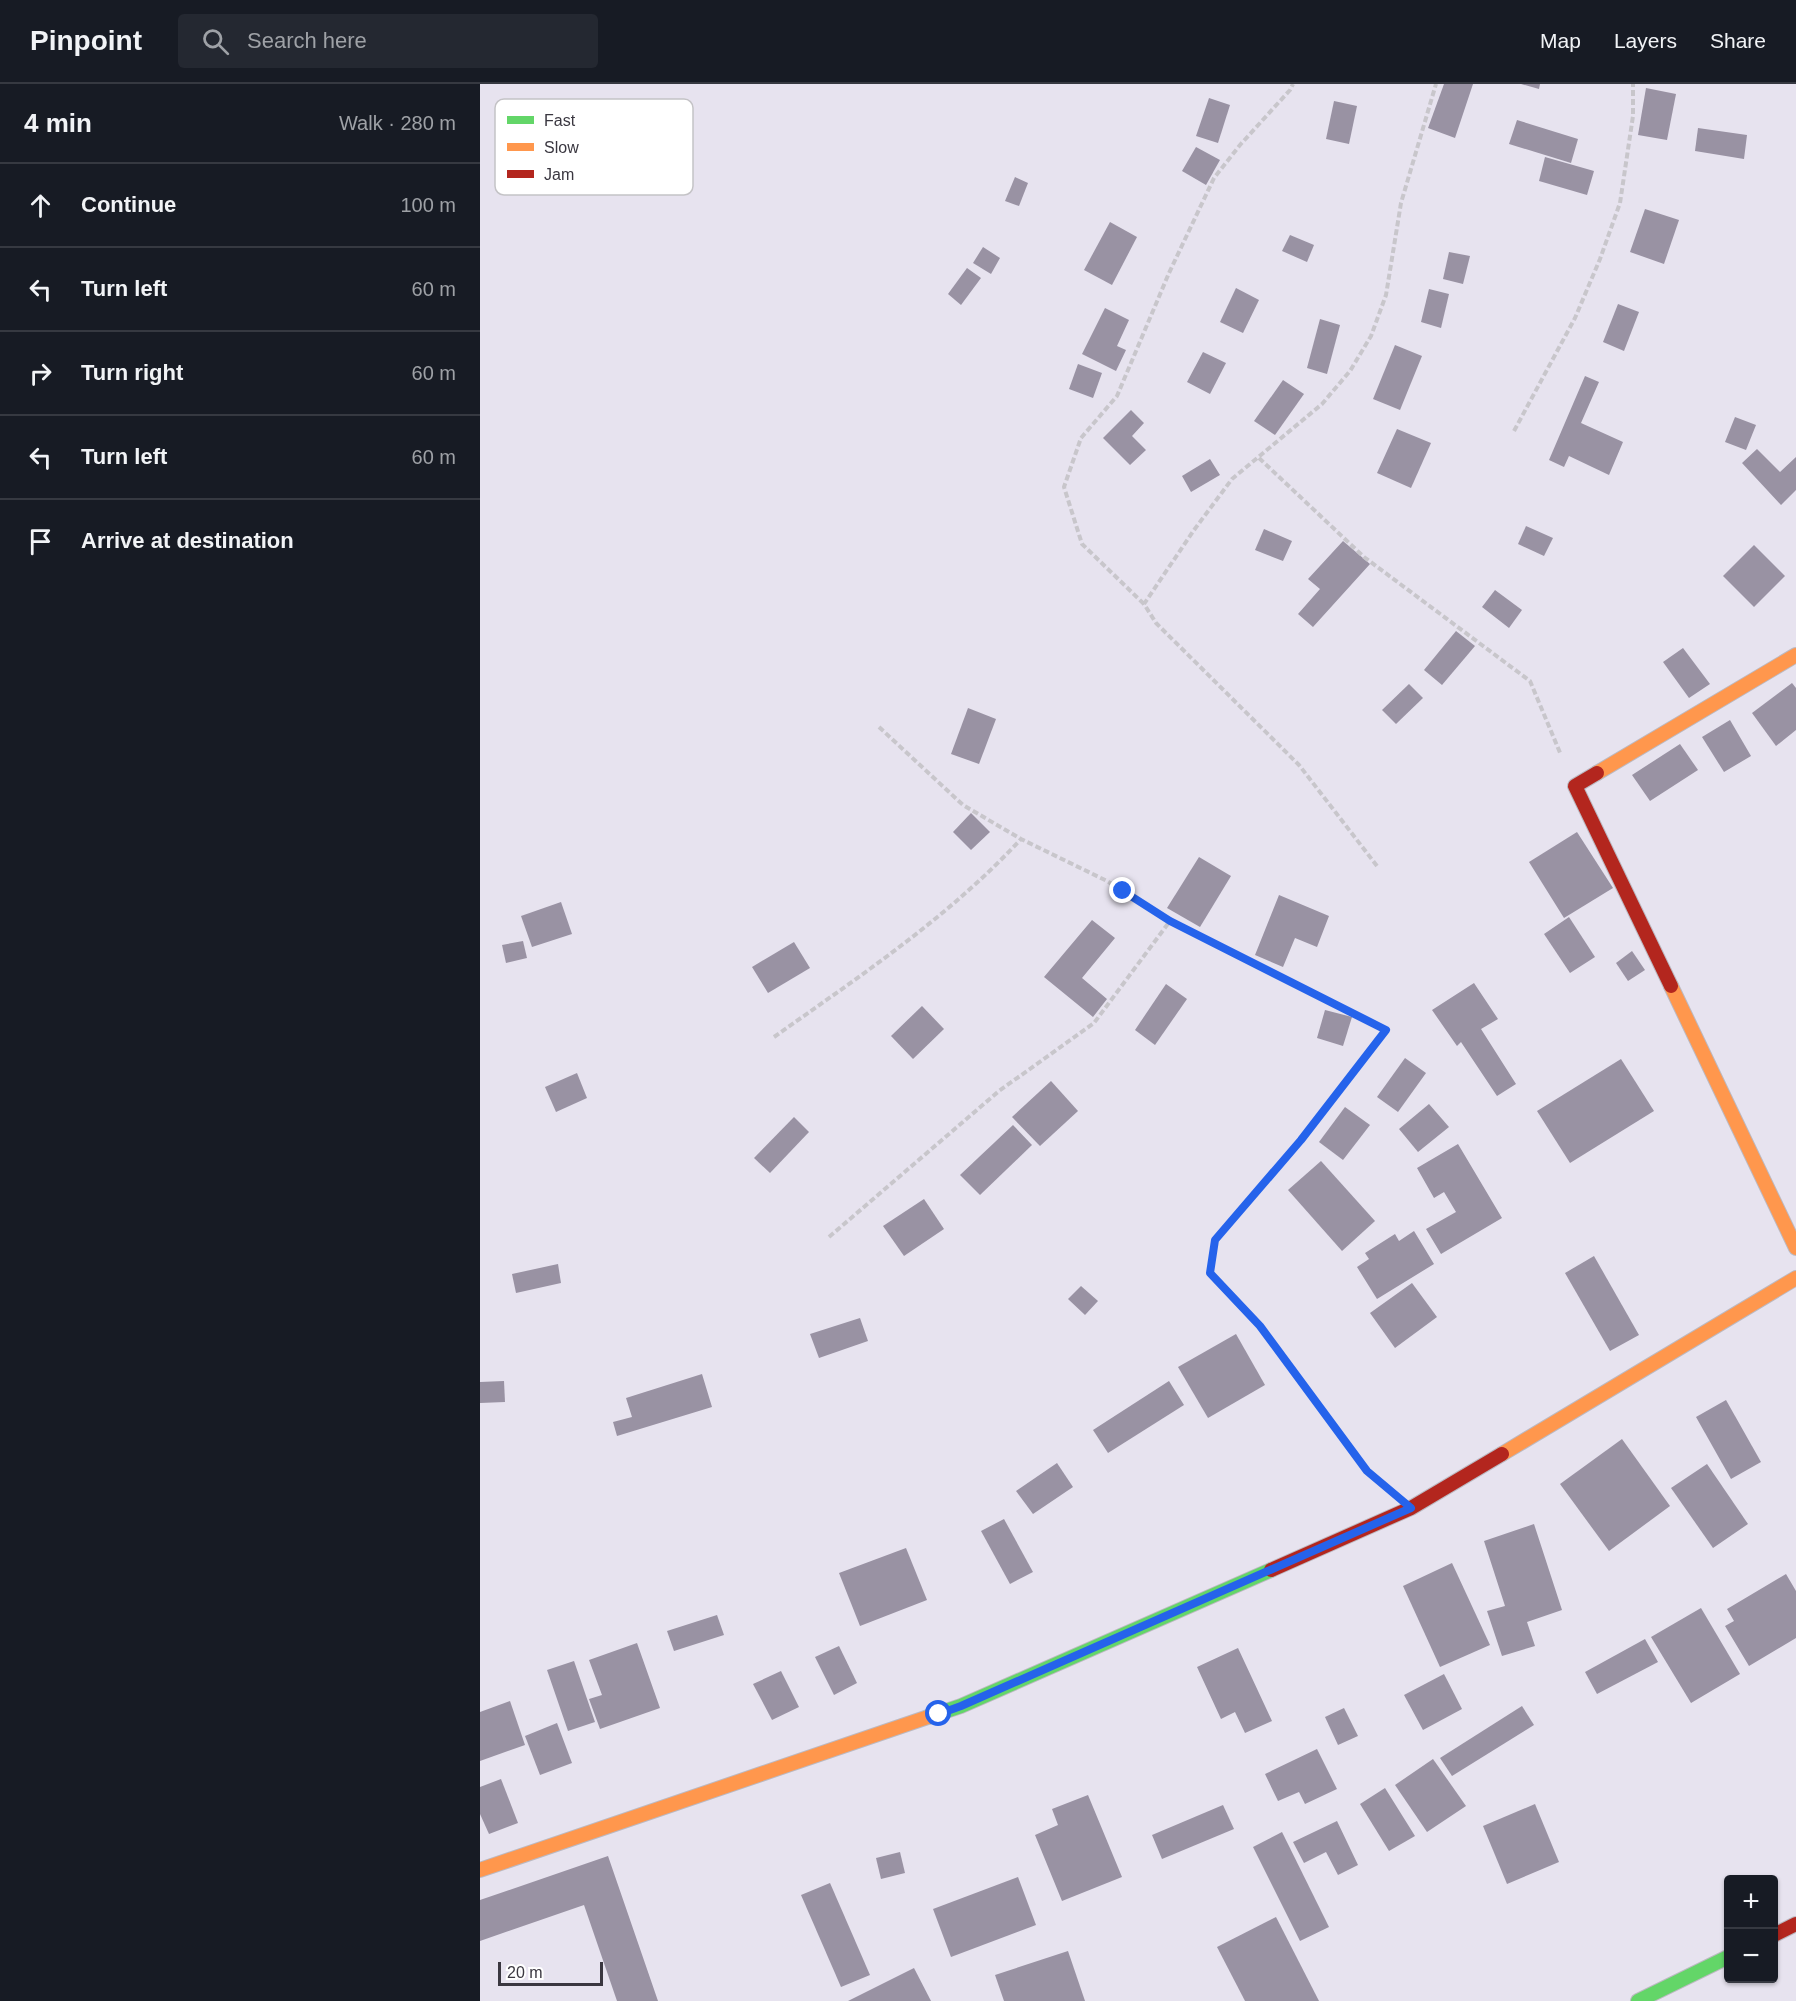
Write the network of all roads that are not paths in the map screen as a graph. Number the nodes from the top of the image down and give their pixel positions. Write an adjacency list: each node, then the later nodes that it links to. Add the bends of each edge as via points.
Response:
1 (1796, 655): 2 (street, via 1575,786)
2 (1796, 1248)
3 (1796, 1278): 4 (street, via 1411,1508 961,1706)
4 (480, 1870)
5 (1796, 1924): 6 (street)
6 (1778, 1933)
7 (1724, 1959): 8 (street)
8 (1638, 2001)

